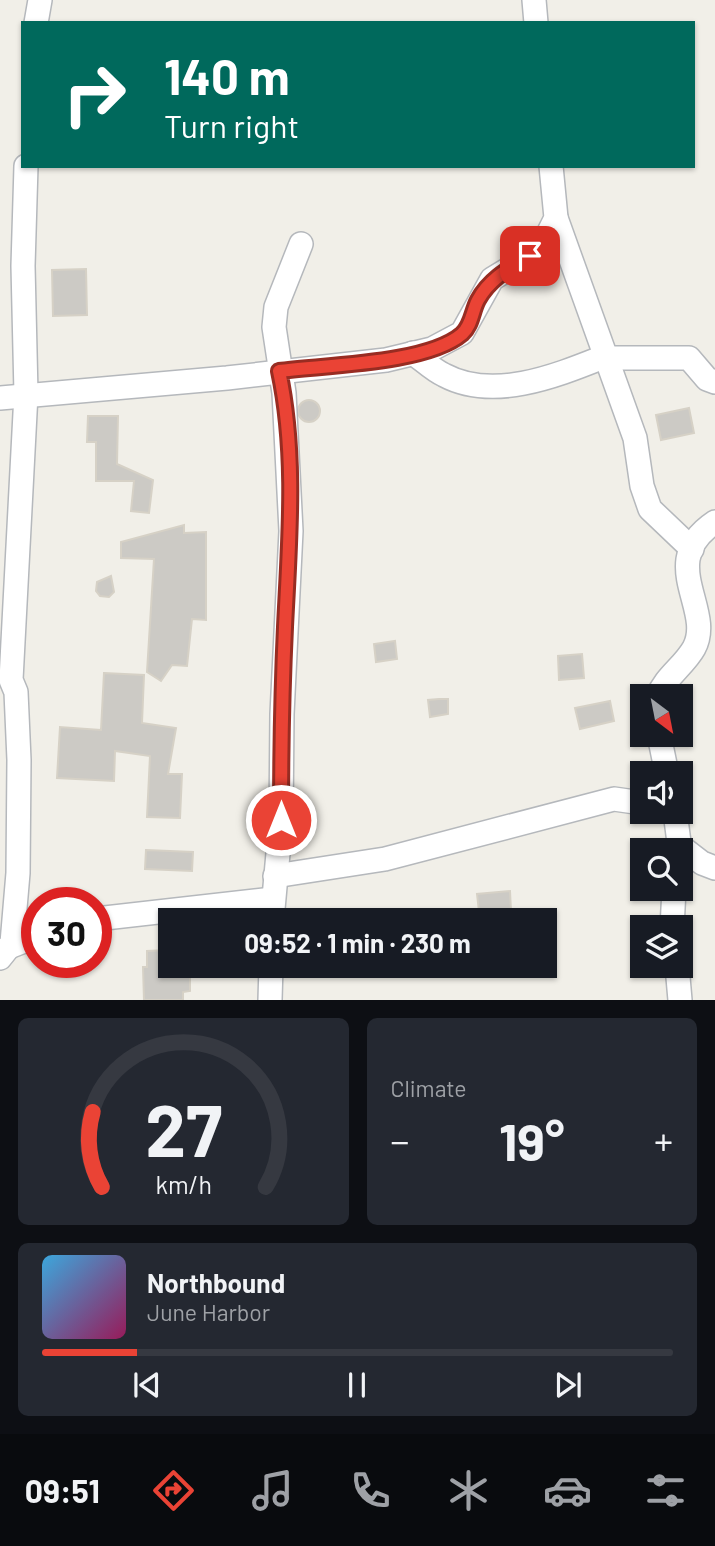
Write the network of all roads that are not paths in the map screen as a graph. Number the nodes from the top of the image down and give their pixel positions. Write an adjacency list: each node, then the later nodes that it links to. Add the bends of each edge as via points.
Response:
1 (40, 0): 3 (street)
2 (534, 0): 4 (street)
3 (36, 21)
4 (537, 21)
5 (26, 168): 13 (street)
6 (551, 168): 7 (street)
7 (556, 218): 9 (street, via 530,256 492,279 462,333 432,349); 10 (street)
8 (301, 244): 11 (street, via 276,307)
9 (412, 353): 10 (street, via 444,376 497,387); 11 (street)
10 (607, 357): 12 (street, via 689,358); 16 (street, via 635,438 650,509)
11 (279, 371): 13 (street); 22 (street, via 291,531)
12 (715, 382)
13 (26, 394): 14 (street); 18 (street, via 11,680 16,692)
14 (0, 398)
15 (715, 522): 16 (street)
16 (692, 549): 17 (street, via 687,559 698,624 694,647)
17 (665, 684)
18 (8, 710): 27 (street, via 18,873 15,920)
19 (630, 802): 22 (street, via 614,800 384,859)
20 (678, 834): 21 (street, via 702,863)
21 (715, 868)
22 (275, 876): 23 (street)
23 (272, 908)
24 (158, 916): 25 (street)
25 (112, 918)
26 (21, 944): 27 (street)
27 (4, 953)
28 (271, 978): 30 (street)
29 (678, 978): 31 (street)
30 (270, 1000)
31 (680, 1000)

